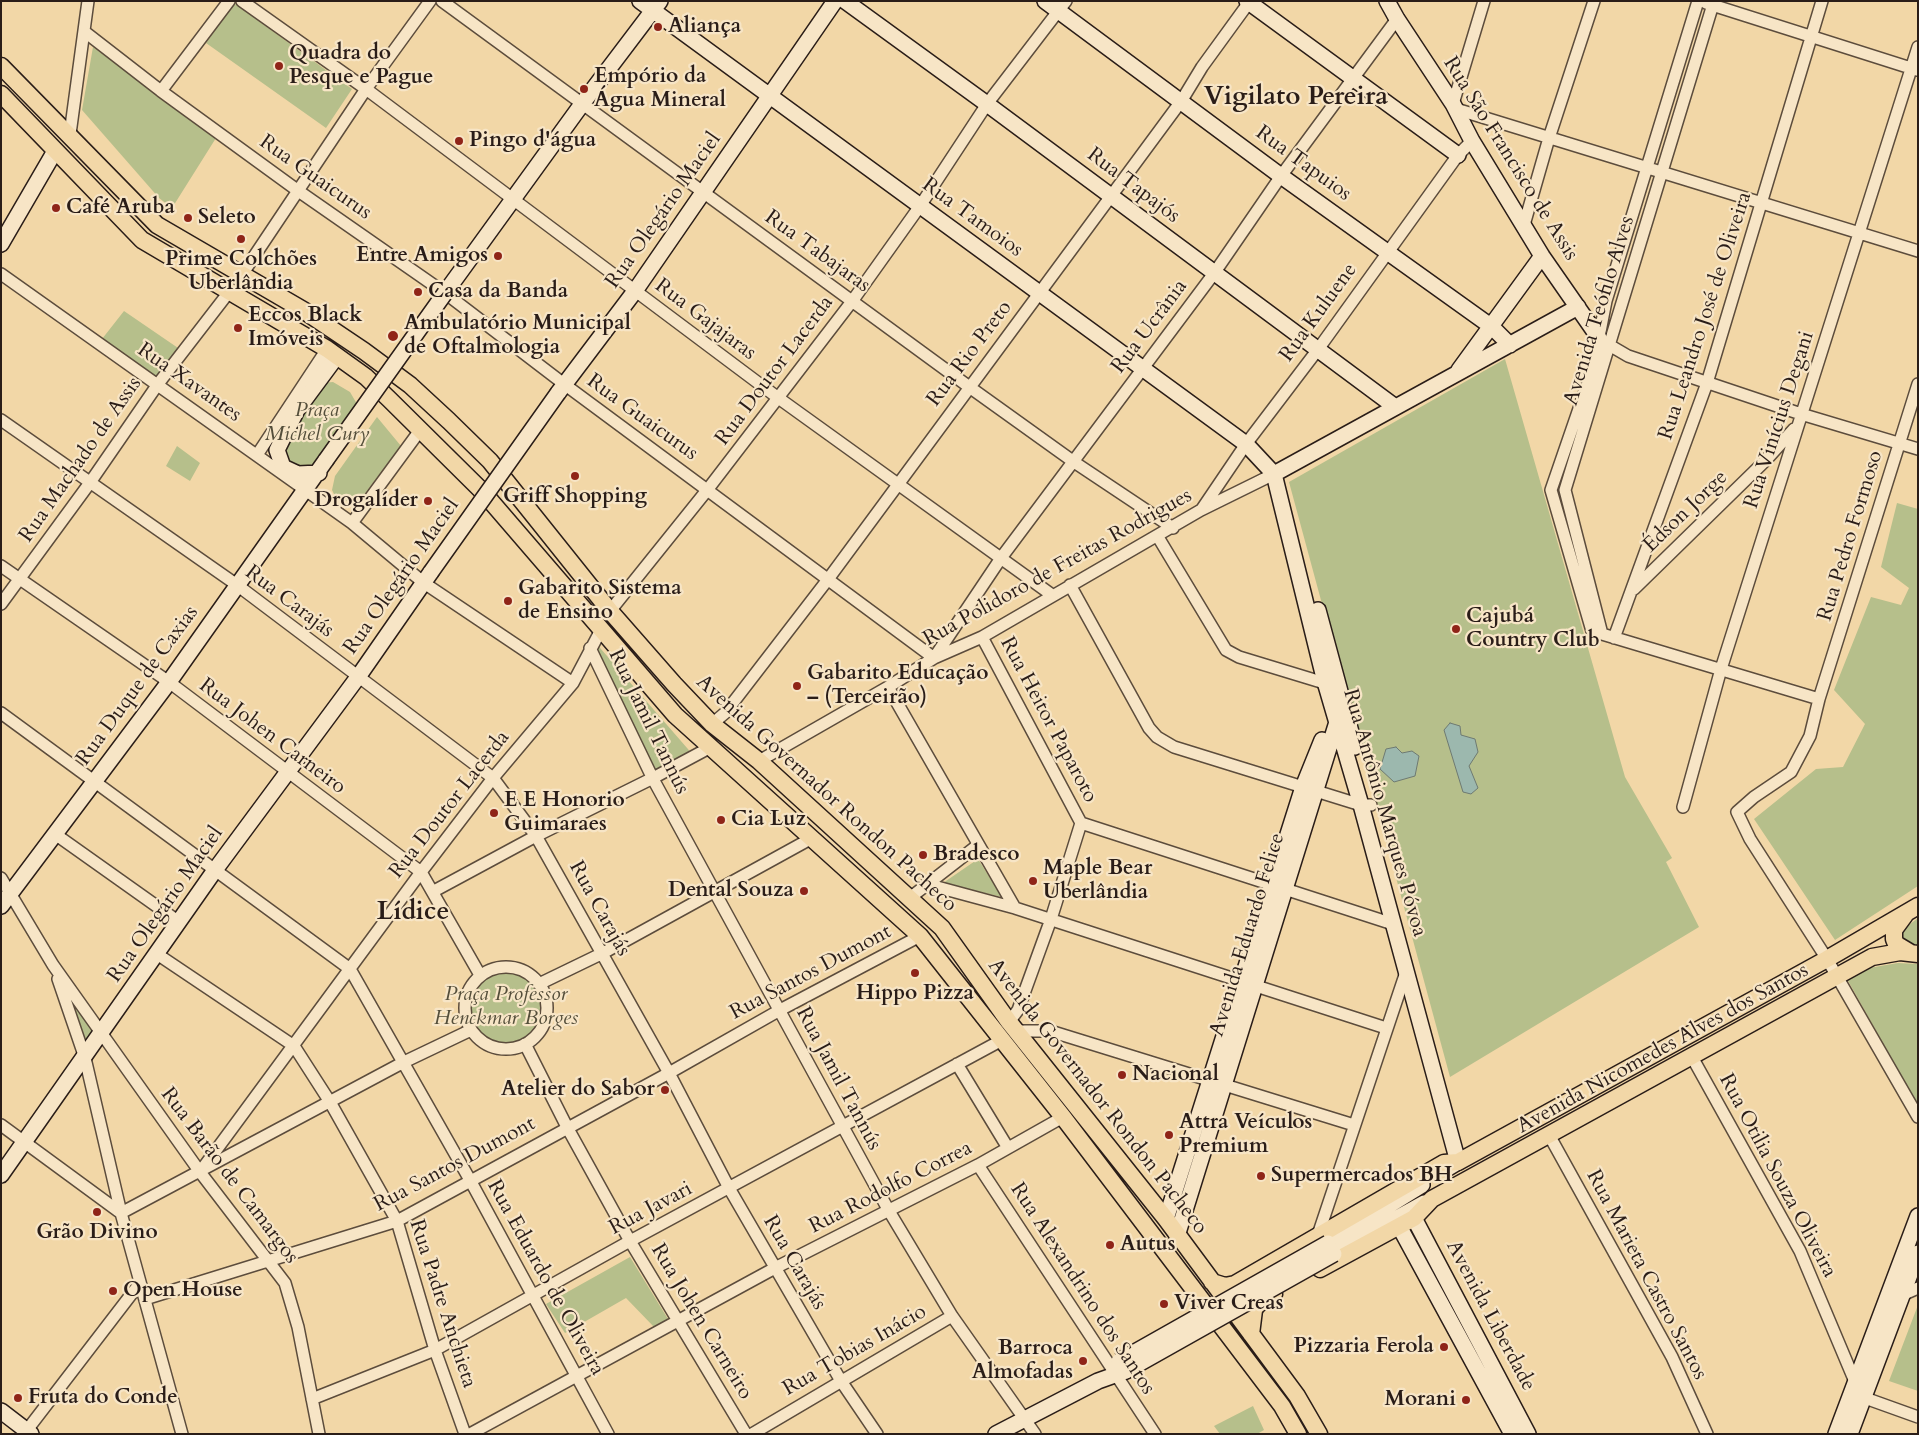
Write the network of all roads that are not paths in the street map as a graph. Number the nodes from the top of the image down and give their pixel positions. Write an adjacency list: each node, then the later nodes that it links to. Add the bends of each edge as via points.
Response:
1 (88, 1): 20 (street)
2 (229, 1): 27 (street)
3 (242, 1): 26 (street, Rua Gajajaras)
4 (430, 1): 26 (street)
5 (442, 1): 31 (street, Rua Tabajaras)
6 (640, 1): 17 (street, Rua Tamoios)
7 (835, 1): 29 (street, Rua Olegário Maciel)
8 (845, 1): 32 (street, Rua Tapajós)
9 (1045, 1): 18 (street, Rua Tapuios)
10 (1387, 1): 19 (street, Rua São Francisco de Assis)
11 (1484, 1): 33 (street)
12 (1594, 1): 35 (street)
13 (1699, 1): 16 (street); 39 (street, Avenida Teófilo Alves)
14 (1822, 1): 21 (street, Rua Leandro José de Oliveira)
15 (1249, 2): 25 (street); 30 (street, Rua Rio Preto)
16 (1713, 3): 21 (street); 40 (street, Avenida Teófilo Alves)
17 (657, 6): 29 (street, Rua Tamoios); 31 (street)
18 (1063, 6): 30 (street, Rua Tapuios); 32 (street, Rua Doutor Lacerda)
19 (1396, 20): 25 (street, Rua Ucrânia); 33 (street, Rua São Francisco de Assis)
20 (85, 32): 27 (street, Rua Guaicurus); 34 (street)
21 (1811, 38): 24 (street); 46 (street, Rua Leandro José de Oliveira)
22 (1918, 47): 24 (street, Rua Vinícius Degani)
23 (1, 66): 34 (main road, Avenida Governador Rondon Pacheco)
24 (1914, 70): 49 (street, Rua Vinícius Degani)
25 (1352, 78): 38 (street); 41 (street, Rua Ucrânia)
26 (366, 89): 42 (street); 45 (street, Rua Gajajaras)
27 (161, 91): 42 (street, Rua Guaicurus)
28 (1, 94): 37 (main road, Avenida Governador Rondon Pacheco)
29 (770, 96): 43 (street, Rua Olegário Maciel); 47 (street, Rua Tamoios)
30 (1182, 100): 41 (street, Rua Tapuios); 44 (street, Rua Rio Preto)
31 (582, 104): 43 (street, Rua Tabajaras); 45 (street)
32 (988, 104): 44 (street, Rua Tapajós); 47 (street, Rua Doutor Lacerda)
33 (1454, 107): 35 (street); 36 (street, Rua São Francisco de Assis)
34 (70, 134): 56 (main road, Avenida Governador Rondon Pacheco, via 87,156 157,225)
35 (1549, 138): 39 (street); 48 (street)
36 (1472, 141): 38 (street, Rua Kuluene); 48 (street, Rua São Francisco de Assis)
37 (55, 151): 50 (street); 58 (main road, Avenida Governador Rondon Pacheco, via 142,240)
38 (1458, 155): 52 (street, Rua Kuluene)
39 (1647, 169): 40 (street); 62 (street, Avenida Teófilo Alves)
40 (1662, 173): 46 (street); 64 (street, Avenida Teófilo Alves)
41 (1281, 176): 52 (street, Rua Tapuios); 54 (street, Rua Ucrânia)
42 (297, 190): 56 (street); 59 (street, Rua Guaicurus)
43 (704, 193): 57 (street, Rua Olegário Maciel); 61 (street, Rua Tabajaras)
44 (1110, 196): 54 (street, Rua Tapajós); 60 (street, Rua Rio Preto)
45 (512, 199): 57 (street, Rua Gajajaras); 59 (street)
46 (1761, 204): 49 (street); 72 (street, Rua Leandro José de Oliveira)
47 (920, 206): 60 (street, Rua Tamoios); 61 (street, Rua Doutor Lacerda)
48 (1524, 225): 53 (street, Rua São Francisco de Assis)
49 (1860, 232): 51 (street); 79 (street, Rua Vinícius Degani)
50 (1, 244)
51 (1918, 251)
52 (1387, 252): 65 (street, Rua Tapuios); 68 (street, Rua Kuluene)
53 (1542, 256): 63 (street, Rua São Francisco de Assis); 65 (street)
54 (1215, 272): 68 (street, Rua Tapajós); 70 (street, Rua Ucrânia)
55 (1, 274): 73 (street, Rua Xavantes)
56 (241, 276): 112 (main road, Avenida Governador Rondon Pacheco, via 303,310 364,351 429,403 490,461)
57 (635, 291): 76 (street, Rua Olegário Maciel); 77 (street, Rua Gajajaras)
58 (228, 292): 69 (main road, Avenida Governador Rondon Pacheco); 73 (street, Rua Machado de Assis)
59 (445, 293): 76 (street, Rua Guaicurus); 90 (street, Rua Duque de Caxias, bridge)
60 (1039, 293): 70 (street, Rua Tamoios); 75 (street, Rua Rio Preto)
61 (853, 300): 75 (street, Rua Tabajaras); 77 (street, Rua Doutor Lacerda)
62 (1606, 301): 64 (street); 66 (street, Avenida Teófilo Alves)
63 (1578, 307): 66 (street, Rua São Francisco de Assis); 67 (street)
64 (1622, 308): 66 (street, Avenida Teófilo Alves)
65 (1492, 327): 67 (street, Rua Tapuios); 71 (street)
66 (1604, 342): 72 (street, via 1628,356); 87 (street, Avenida Teófilo Alves); 89 (street, Avenida Teófilo Alves)
67 (1510, 345): 71 (street)
68 (1318, 348): 78 (street, Rua Tapajós); 83 (street, Rua Kuluene)
69 (332, 352): 82 (main road, Avenida Governador Rondon Pacheco, via 366,377); 86 (street); 90 (street, via 277,450 283,468 298,474)
70 (1143, 368): 83 (street, Rua Tamoios); 88 (street, Rua Ucrânia)
71 (1456, 375): 78 (street)
72 (1707, 383): 79 (street); 109 (street, Rua Leandro José de Oliveira)
73 (158, 384): 86 (street, Rua Xavantes); 93 (street, Rua Machado de Assis)
74 (1918, 384): 84 (street, Rua Pedro Formoso)
75 (968, 386): 88 (street, Rua Tabajaras); 92 (street, Rua Rio Preto)
76 (561, 388): 94 (street, Rua Guaicurus); 105 (street, Rua Olegário Maciel, bridge)
77 (777, 397): 92 (street, Rua Gajajaras); 94 (street, Rua Doutor Lacerda)
78 (1394, 406): 91 (street)
79 (1801, 414): 81 (street, Rua Vinícius Degani); 84 (street)
80 (1, 420): 93 (street, Rua Carajás)
81 (1797, 426): 109 (street, Édson Jorge); 119 (street, Rua Vinícius Degani)
82 (421, 429): 99 (street); 113 (main road, Avenida Governador Rondon Pacheco, via 482,491)
83 (1246, 444): 91 (street, Rua Tamoios); 98 (street, Rua Kuluene)
84 (1899, 444): 85 (street); 125 (street, Rua Pedro Formoso)
85 (1918, 449)
86 (257, 455): 97 (street, Rua Xavantes)
87 (1562, 458): 89 (street); 95 (street, Avenida Teófilo Alves)
88 (1074, 462): 100 (street, Rua Tabajaras); 102 (street, Rua Ucrânia)
89 (1573, 463): 96 (street, Avenida Teófilo Alves)
90 (323, 467): 97 (street, Rua Duque de Caxias)
91 (1277, 472): 98 (street, Rua Polidoro de Freitas Rodrigues); 122 (street, Rua Antônio Marques Póvoa); 126 (street, Rua Antônio Marques Póvoa)
92 (897, 482): 102 (street, Rua Gajajaras); 106 (street, Rua Rio Preto)
93 (89, 484): 104 (street, Rua Machado de Assis); 108 (street, Rua Carajás)
94 (708, 489): 106 (street, Rua Guaicurus); 112 (street, Rua Doutor Lacerda)
95 (1551, 490): 96 (street); 114 (street)
96 (1565, 490): 114 (street)
97 (307, 491): 99 (street, Rua Xavantes); 108 (street, Rua Duque de Caxias)
98 (1201, 510): 100 (street, Rua Polidoro de Freitas Rodrigues)
99 (352, 523): 105 (street, Rua Xavantes)
100 (1173, 528): 101 (street, Rua Polidoro de Freitas Rodrigues)
101 (1158, 537): 107 (street, Rua Polidoro de Freitas Rodrigues); 122 (street, via 1226,650 1238,657)
102 (1001, 558): 110 (street, Rua Gajajaras); 118 (street, Rua Ucrânia)
103 (1, 566): 104 (street, Rua Johen Carneiro)
104 (20, 578): 111 (street, Rua Machado de Assis); 121 (street, Rua Johen Carneiro)
105 (427, 578): 120 (street, Rua Olegário Maciel); 123 (street, Rua Xavantes)
106 (828, 578): 118 (street, Rua Guaicurus); 128 (street, Rua Rio Preto, via 725,713)
107 (1070, 585): 110 (street, Rua Polidoro de Freitas Rodrigues); 135 (street, via 1157,737 1174,747)
108 (237, 586): 120 (street, Rua Carajás); 121 (street, Rua Duque de Caxias)
109 (1631, 592): 116 (street, Rua Leandro José de Oliveira)
110 (1052, 595): 115 (street, Rua Polidoro de Freitas Rodrigues)
111 (1, 604)
112 (610, 611): 128 (main road, Avenida Governador Rondon Pacheco)
113 (602, 628): 117 (street, Rua Doutor Lacerda); 129 (main road, Avenida Governador Rondon Pacheco, via 675,715)
114 (1597, 633): 116 (street)
115 (982, 637): 118 (street, Rua Polidoro de Freitas Rodrigues); 138 (street, Rua Heitor Paparoto)
116 (1614, 638): 119 (street)
117 (590, 648): 123 (street, Rua Doutor Lacerda); 133 (street, Rua Jamil Tannús)
118 (934, 658): 124 (street, Rua Polidoro de Freitas Rodrigues)
119 (1721, 670): 125 (street); 137 (street, Rua Vinícius Degani)
120 (358, 677): 131 (street, Rua Olegário Maciel); 132 (street, Rua Carajás)
121 (168, 682): 131 (street, Rua Johen Carneiro); 134 (street, Rua Duque de Caxias)
122 (1325, 682): 126 (street, Rua Antônio Marques Póvoa); 126 (street)
123 (573, 683): 132 (street, Rua Doutor Lacerda)
124 (888, 687): 130 (street, Rua Polidoro de Freitas Rodrigues); 142 (street)
125 (1819, 699): 162 (street, Rua Pedro Formoso, via 1810,736 1791,772 1737,812 1750,839)
126 (1339, 705): 135 (street, Avenida Eduardo Felice); 136 (street, Rua Antônio Marques Póvoa)
127 (1, 713): 134 (street, Rua Eduardo de Oliveira)
128 (712, 724): 130 (main road, Avenida Governador Rondon Pacheco)
129 (709, 748): 133 (street); 141 (main road, Avenida Governador Rondon Pacheco)
130 (759, 761): 151 (main road, Avenida Governador Rondon Pacheco)
131 (288, 772): 143 (street, Rua Olegário Maciel); 144 (street, Rua Johen Carneiro)
132 (493, 778): 140 (street, Rua Carajás); 144 (street, Rua Doutor Lacerda)
133 (653, 778): 140 (street); 150 (street, Rua Jamil Tannús)
134 (95, 781): 139 (street, Rua Duque de Caxias); 143 (street, Rua Eduardo de Oliveira)
135 (1310, 789): 136 (street); 147 (street, Avenida Eduardo Felice)
136 (1366, 805): 157 (street, Rua Antônio Marques Póvoa); 169 (street, Rua Antônio Marques Póvoa)
137 (1683, 807)
138 (1081, 823): 147 (street, Rua Heitor Paparoto); 155 (street)
139 (55, 834): 148 (street, Rua Duque de Caxias); 156 (street)
140 (536, 836): 149 (street); 159 (street, Rua Carajás)
141 (812, 838): 150 (street); 158 (main road, Avenida Governador Rondon Pacheco)
142 (978, 845): 146 (street); 153 (street)
143 (215, 870): 156 (street, Rua Olegário Maciel); 164 (street, Rua Eduardo de Oliveira)
144 (421, 872): 149 (street, Rua Johen Carneiro); 164 (street, Rua Doutor Lacerda)
145 (1, 878): 148 (street)
146 (926, 884): 151 (street); 153 (street)
147 (1279, 885): 157 (street, Rua Heitor Paparoto); 168 (street, Avenida Eduardo Felice)
148 (11, 892): 152 (street, Rua Duque de Caxias); 163 (street)
149 (434, 892): 166 (street, Rua Johen Carneiro)
150 (716, 892): 159 (street); 171 (street, Rua Jamil Tannús)
151 (911, 897): 172 (main road, Avenida Governador Rondon Pacheco, via 942,928)
152 (1, 906)
153 (1015, 908): 155 (street)
154 (1912, 910): 161 (main road, via 1894,930 1894,939 1896,944); 162 (main road, Avenida Nicomedes Alves dos Santos)
155 (1051, 919): 168 (street); 172 (street)
156 (179, 922): 160 (street, Rua Olegário Maciel)
157 (1394, 924): 165 (street, Rua Antônio Marques Póvoa)
158 (920, 936): 171 (street, Rua Santos Dumont); 176 (main road, Avenida Governador Rondon Pacheco)
159 (603, 953): 170 (street); 183 (street, Rua Carajás)
160 (156, 954): 175 (street, Rua Olegário Maciel); 178 (street, Rua Padre Anchieta)
161 (1916, 954): 167 (main road, Avenida Nicomedes Alves dos Santos, via 1886,953)
162 (1827, 959): 167 (street); 197 (main road, Avenida Nicomedes Alves dos Santos)
163 (53, 966): 175 (street, Rua Barão de Camargos); 180 (street)
164 (350, 969): 178 (street, Rua Doutor Lacerda); 181 (street, Rua Eduardo de Oliveira)
165 (1406, 972): 169 (street); 173 (street); 197 (street, Rua Antônio Marques Póvoa)
166 (480, 975): 170 (street, via 507,966 525,971); 174 (street, via 466,995 465,1013)
167 (1837, 976): 179 (main road, Avenida Nicomedes Alves dos Santos); 187 (street)
168 (1248, 983): 173 (street); 184 (street, Avenida Eduardo Felice)
169 (1419, 983): 197 (street, Rua Antônio Marques Póvoa)
170 (539, 984): 177 (street, via 547,1010 544,1024)
171 (780, 1010): 183 (street, Rua Santos Dumont); 189 (street, Rua Jamil Tannús)
172 (1013, 1027): 184 (street, via 1050,1031); 208 (main road, Avenida Governador Rondon Pacheco)
173 (1386, 1028): 190 (street)
174 (470, 1030): 177 (street, via 489,1046 501,1049); 181 (street)
175 (102, 1034): 180 (street, Rua Olegário Maciel); 199 (street, Rua Barão de Camargos)
176 (1002, 1040): 182 (street, Rua Javari); 186 (main road, Avenida Governador Rondon Pacheco)
177 (526, 1044): 191 (street, Rua Johen Carneiro)
178 (294, 1046): 185 (street, Rua Padre Anchieta); 199 (street, Rua Doutor Lacerda)
179 (1692, 1057): 192 (main road, Avenida Nicomedes Alves dos Santos); 234 (street, Rua Otilia Souza Oliveira, via 1800,1251)
180 (85, 1058): 193 (street, Rua Olegário Maciel); 205 (street)
181 (404, 1062): 185 (street); 201 (street, Rua Eduardo de Oliveira)
182 (958, 1064): 189 (street, Rua Javari); 194 (street)
183 (669, 1073): 191 (street, Rua Santos Dumont); 202 (street, Rua Carajás)
184 (1217, 1082): 190 (street); 195 (street, Avenida Eduardo Felice); 196 (street, Avenida Eduardo Felice)
185 (330, 1102): 199 (street); 209 (street, Rua Padre Anchieta)
186 (1063, 1117): 194 (street, Rua Rodolfo Correa); 252 (main road, Avenida Governador Rondon Pacheco, via 1282,1406)
187 (1918, 1117)
188 (1, 1125): 193 (street)
189 (842, 1125): 202 (street, Rua Javari); 204 (street, Rua Jamil Tannús)
190 (1354, 1125): 213 (street)
191 (567, 1127): 201 (street, Rua Santos Dumont); 212 (street, Rua Johen Carneiro)
192 (1549, 1135): 203 (main road, Avenida Nicomedes Alves dos Santos); 256 (street, Rua Marieta Castro Santos, via 1672,1357)
193 (24, 1142): 200 (street, Rua Olegário Maciel); 205 (street)
194 (1008, 1148): 198 (street, Rua Rodolfo Correa)
195 (1186, 1154): 196 (street); 208 (street, Avenida Eduardo Felice)
196 (1201, 1158): 211 (street, Avenida Eduardo Felice)
197 (1462, 1160): 213 (main road, Avenida Nicomedes Alves dos Santos, via 1444,1163)
198 (978, 1165): 204 (street, Rua Rodolfo Correa); 229 (street, Rua Alexandrino dos Santos)
199 (200, 1172): 205 (street); 215 (street, Rua Barão de Camargos)
200 (1, 1175)
201 (470, 1180): 209 (street, Rua Santos Dumont); 223 (street, Rua Eduardo de Oliveira)
202 (730, 1188): 212 (street, Rua Javari); 217 (street, Rua Carajás)
203 (1432, 1199): 207 (main road, Avenida Nicomedes Alves dos Santos); 213 (street, Avenida Nicomedes Alves dos Santos)
204 (889, 1211): 217 (street, Rua Rodolfo Correa); 225 (street, Rua Jamil Tannús)
205 (121, 1213): 219 (street)
206 (1918, 1216): 234 (street)
207 (1414, 1218): 210 (main road, Avenida Nicomedes Alves dos Santos); 230 (street, Avenida Liberdade)
208 (1166, 1219): 211 (main road, Avenida Governador Rondon Pacheco)
209 (397, 1221): 215 (street, Rua Santos Dumont); 228 (street, Rua Padre Anchieta)
210 (1399, 1226): 221 (main road, Avenida Nicomedes Alves dos Santos); 232 (street, Avenida Liberdade)
211 (1177, 1236): 218 (main road, Avenida Governador Rondon Pacheco)
212 (630, 1241): 223 (street, Rua Javari); 226 (street, Rua Johen Carneiro)
213 (1326, 1245): 216 (main road, Avenida Nicomedes Alves dos Santos); 229 (street, Avenida Nicomedes Alves dos Santos, bridge)
214 (1918, 1253): 222 (street)
215 (269, 1260): 224 (street, Rua Santos Dumont); 236 (street, Rua Barão de Camargos, via 285,1283 292,1303)
216 (1268, 1265): 218 (main road, Avenida Nicomedes Alves dos Santos, via 1235,1284 1225,1286); 221 (main road, via 1262,1284)
217 (775, 1268): 226 (street, Rua Rodolfo Correa); 233 (street, Rua Carajás)
218 (1212, 1282): 227 (main road, Avenida Governador Rondon Pacheco)
219 (140, 1283): 224 (street); 240 (street)
220 (1918, 1288): 222 (street)
221 (1281, 1291): 227 (main road, Avenida Nicomedes Alves dos Santos, via 1257,1305)
222 (1902, 1295): 235 (street)
223 (533, 1296): 228 (street, Rua Javari); 231 (street, Rua Eduardo de Oliveira)
224 (145, 1299): 241 (street)
225 (952, 1316): 233 (street, Rua Tobias Inácio); 239 (street, Rua Jamil Tannús)
226 (678, 1321): 231 (street, Rua Rodolfo Correa); 246 (street, Rua Johen Carneiro)
227 (1251, 1334): 253 (main road, Avenida Governador Rondon Pacheco, via 1297,1396)
228 (435, 1350): 236 (street, Rua Javari); 243 (street, Rua Padre Anchieta)
229 (1119, 1369): 239 (street, Avenida Nicomedes Alves dos Santos); 251 (street, Rua Alexandrino dos Santos)
230 (1496, 1371): 232 (street); 255 (street, Avenida Liberdade)
231 (578, 1377): 244 (street, Rua Rodolfo Correa); 245 (street, Rua Eduardo de Oliveira)
232 (1482, 1379): 254 (street, Avenida Liberdade)
233 (841, 1381): 247 (street, Rua Tobias Inácio); 248 (street, Rua Carajás)
234 (1856, 1384): 235 (street, Rua Otilia Souza Oliveira); 257 (street)
235 (1865, 1398): 238 (street); 258 (street)
236 (312, 1399): 242 (street, Rua Barão de Camargos)
237 (1, 1411): 240 (street)
238 (1918, 1417)
239 (1024, 1418): 249 (street, Avenida Nicomedes Alves dos Santos); 250 (street, Rua Jamil Tannús)
240 (27, 1433)
241 (182, 1434)
242 (319, 1434)
243 (465, 1434)
244 (470, 1434)
245 (608, 1434)
246 (746, 1434)
247 (752, 1434)
248 (877, 1434)
249 (996, 1434)
250 (1035, 1434)
251 (1155, 1434)
252 (1298, 1434)
253 (1319, 1434)
254 (1512, 1434)
255 (1528, 1434)
256 (1707, 1434)
257 (1836, 1434)
258 (1850, 1434)

